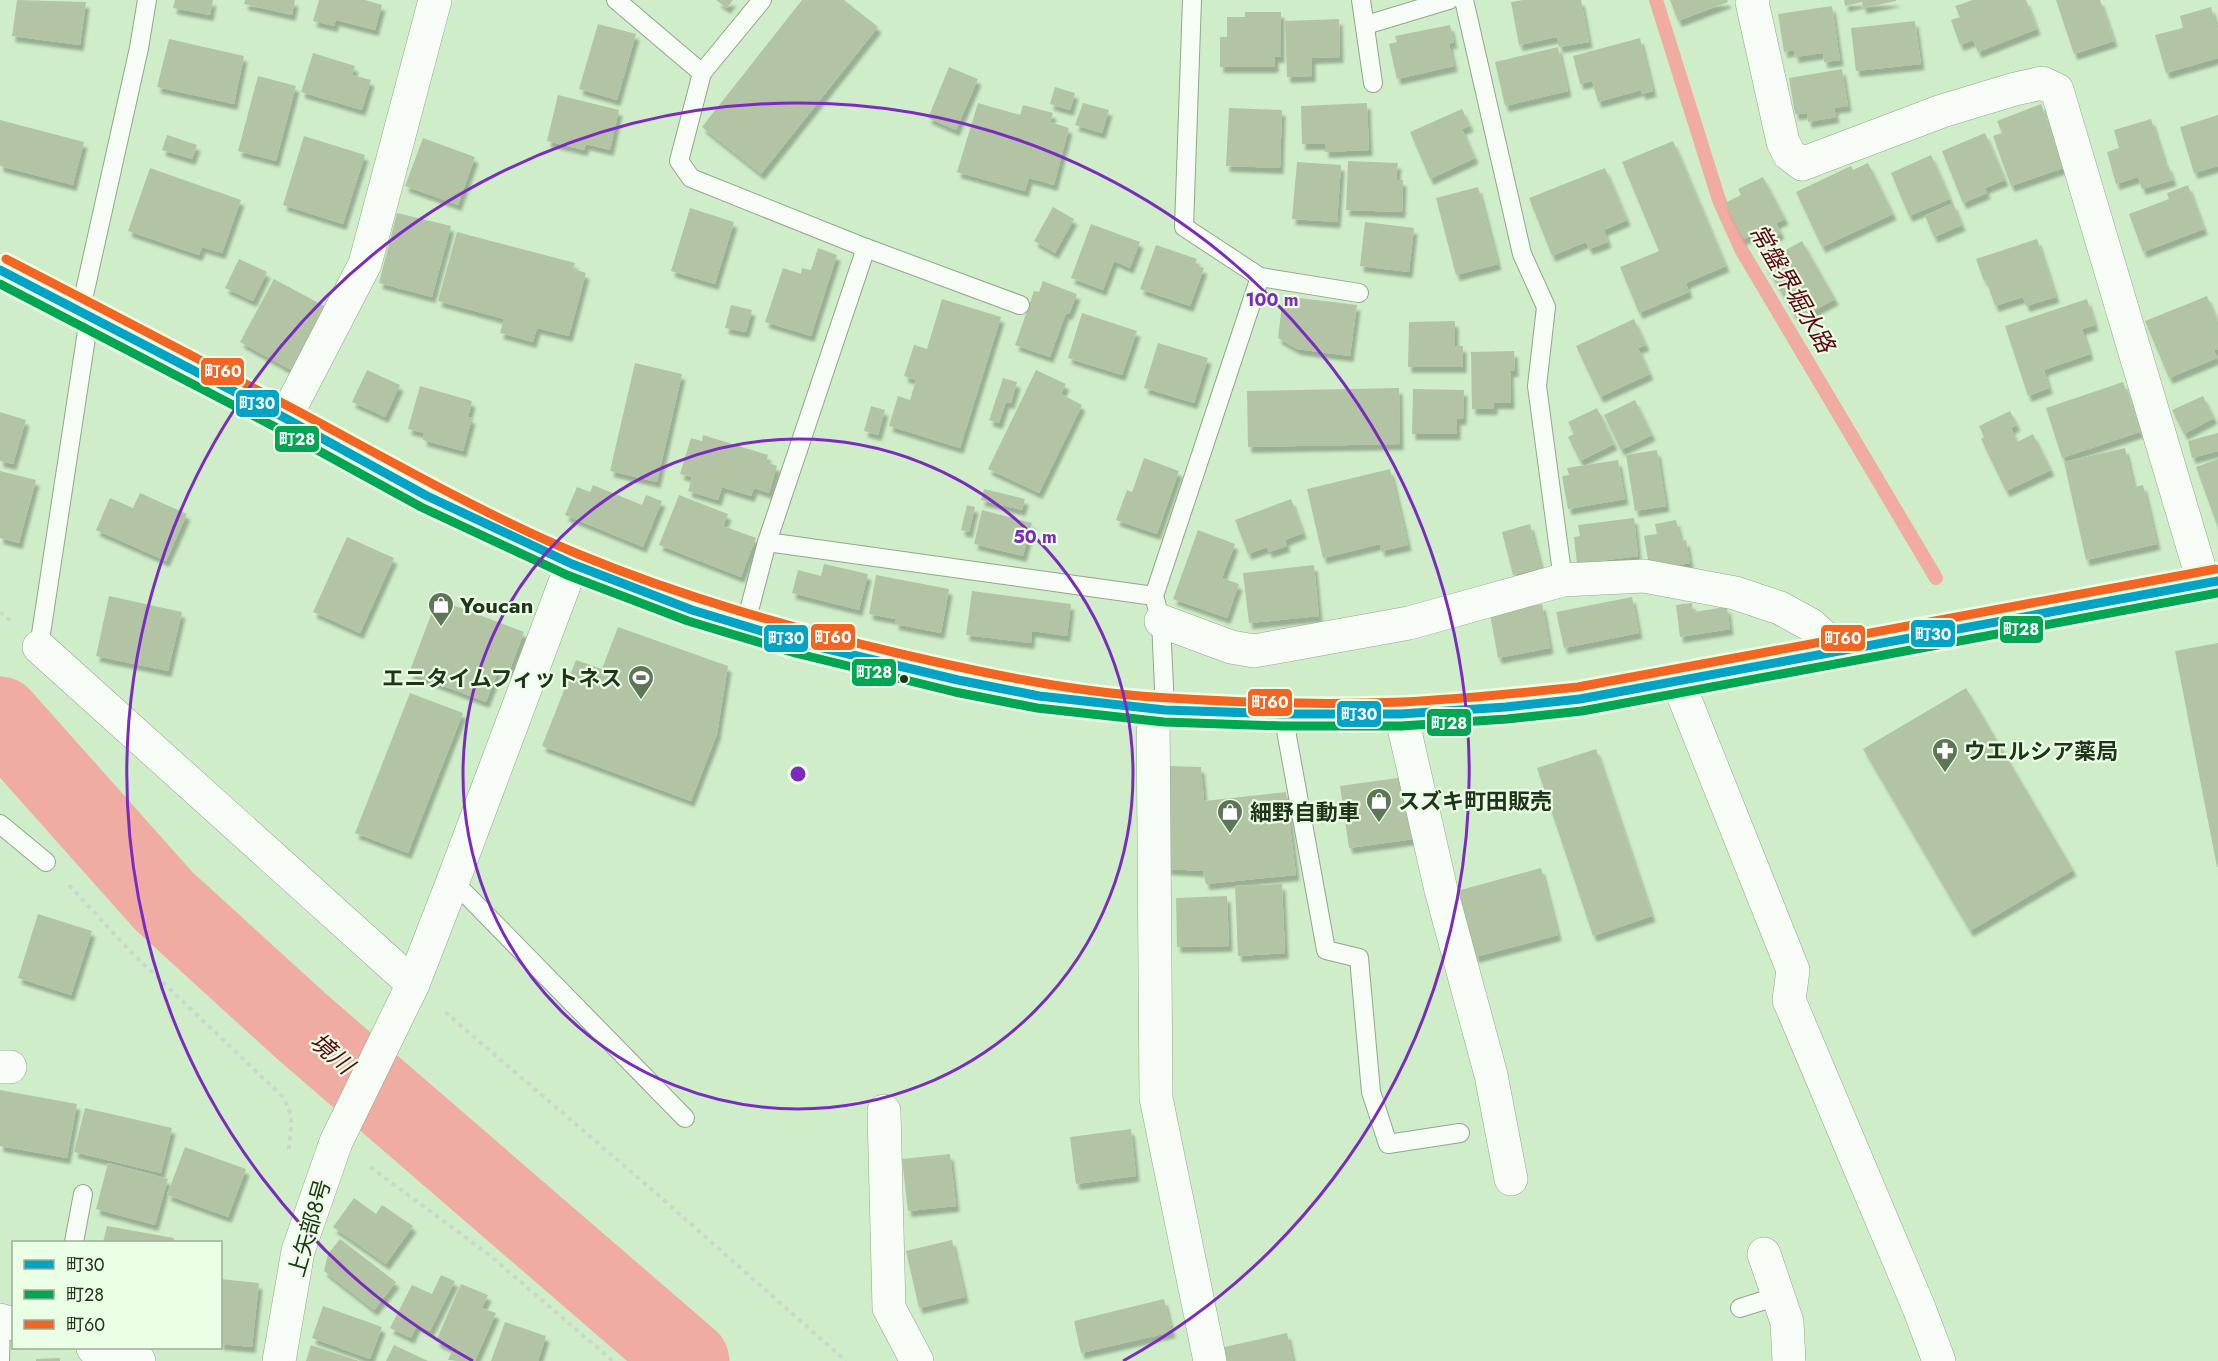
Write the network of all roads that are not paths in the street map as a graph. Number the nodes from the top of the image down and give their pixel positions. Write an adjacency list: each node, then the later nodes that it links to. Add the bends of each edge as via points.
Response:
1 (147, 0): 18 (lane)
2 (435, 0): 19 (street, via 365,264)
3 (616, 0): 11 (lane)
4 (762, 0): 11 (lane)
5 (1192, 0): 15 (lane, via 1184,227)
6 (1361, 0): 10 (lane)
7 (1449, 0): 10 (lane)
8 (1464, 0): 22 (lane, via 1522,254 1546,307 1537,386)
9 (1754, 0): 23 (street, via 1783,142 1788,154 1802,164 1942,111 2015,89 2042,83 2057,90)
10 (1366, 25): 12 (lane)
11 (702, 73): 13 (lane, via 680,161 691,178)
12 (1373, 83)
13 (866, 248): 17 (lane); 20 (lane)
14 (0, 270): 18 (street)
15 (1260, 277): 16 (lane); 24 (lane)
16 (1359, 293)
17 (1020, 305)
18 (85, 316): 19 (street); 26 (lane)
19 (285, 418): 21 (street, via 427,496)
20 (767, 542): 24 (lane); 25 (lane)
21 (572, 564): 25 (street); 34 (street, 上矢部8号)
22 (1563, 580): 24 (street, via 1409,623 1254,651 1232,646); 27 (street, via 1644,576 1735,593 1804,620)
23 (2211, 582): 27 (street)
24 (1158, 608): 29 (lane)
25 (745, 626): 29 (street, via 958,680 1039,696)
26 (39, 647): 35 (street)
27 (1839, 651): 28 (street)
28 (1677, 682): 31 (street, via 1580,699); 53 (street, via 1793,970 1789,1000)
29 (1159, 709): 30 (street); 51 (street, via 1156,1098)
30 (1283, 714): 31 (street); 38 (lane, via 1326,950 1359,958 1371,1092 1388,1144)
31 (1401, 714): 39 (street, via 1441,891 1491,1075)
32 (0, 825): 33 (lane)
33 (46, 862)
34 (453, 881): 35 (street, 上矢部8号); 37 (lane)
35 (408, 994): 49 (street, 上矢部8号, via 338,1137 298,1251)
36 (884, 1112): 50 (street, via 889,1308)
37 (685, 1118)
38 (1460, 1133)
39 (1511, 1179)
40 (82, 1194): 41 (lane)
41 (74, 1241)
42 (1764, 1254): 43 (street)
43 (1778, 1296): 44 (lane); 52 (street, via 1787,1322)
44 (1740, 1308)
45 (5, 1322): 47 (lane)
46 (100, 1349): 48 (street)
47 (0, 1361)
48 (139, 1361)
49 (279, 1361)
50 (917, 1361)
51 (1210, 1361)
52 (1789, 1361)
53 (1939, 1361)

